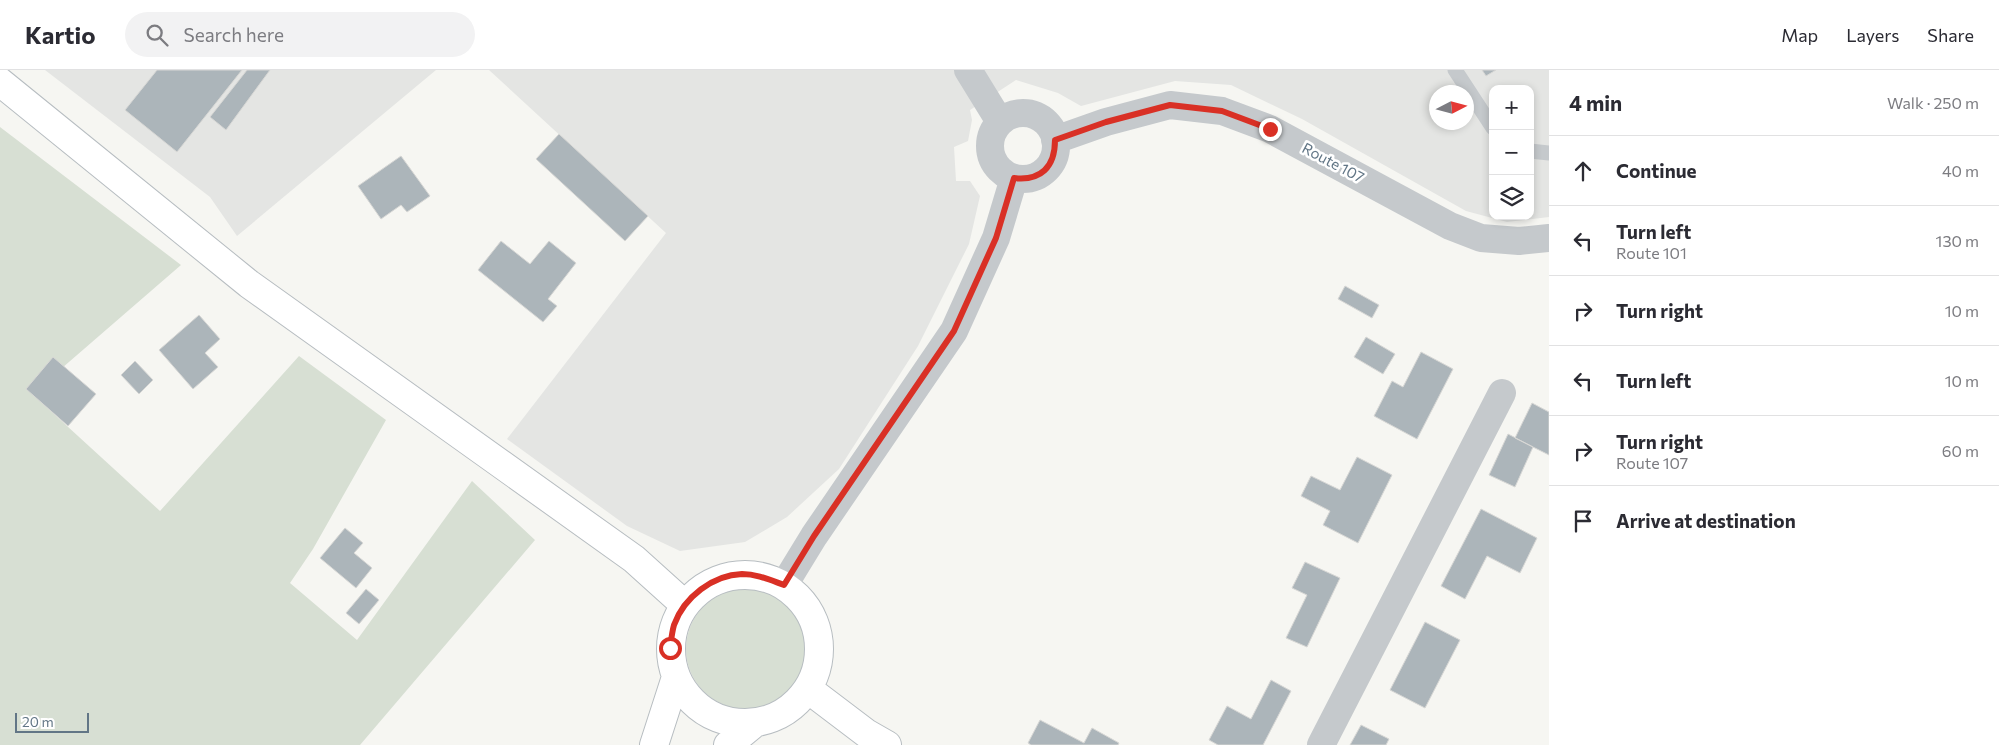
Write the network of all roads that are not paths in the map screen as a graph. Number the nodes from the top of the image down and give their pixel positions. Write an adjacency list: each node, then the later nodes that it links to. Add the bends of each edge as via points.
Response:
1 (968, 70): 4 (street)
2 (1455, 70): 5 (lane)
3 (0, 82): 13 (main road, via 250,284 634,559)
4 (1000, 122): 6 (street, via 1018,113 1037,116 1046,122); 9 (street, via 990,139 992,159 1005,174)
5 (1489, 122)
6 (1055, 140): 9 (street, via 1052,162 1045,170 1025,179); 10 (street, Route 107, via 1170,105 1222,111 1270,129 1450,226 1473,235 1519,241)
7 (1534, 151): 8 (lane)
8 (1549, 153)
9 (1014, 178): 12 (street, via 996,238 954,331)
10 (1549, 238)
11 (1502, 393): 20 (street)
12 (784, 585): 13 (main road, via 763,577 741,574 720,579 700,589); 15 (main road, via 802,600 814,621 820,644 817,668)
13 (685, 605): 14 (main road, via 674,625 670,648)
14 (676, 677): 16 (main road, via 699,709 721,720 746,724); 17 (main road)
15 (808, 689): 16 (main road, via 792,708 770,720); 19 (main road)
16 (756, 722): 18 (main road)
17 (654, 745)
18 (728, 745)
19 (887, 745)
20 (1321, 745)

